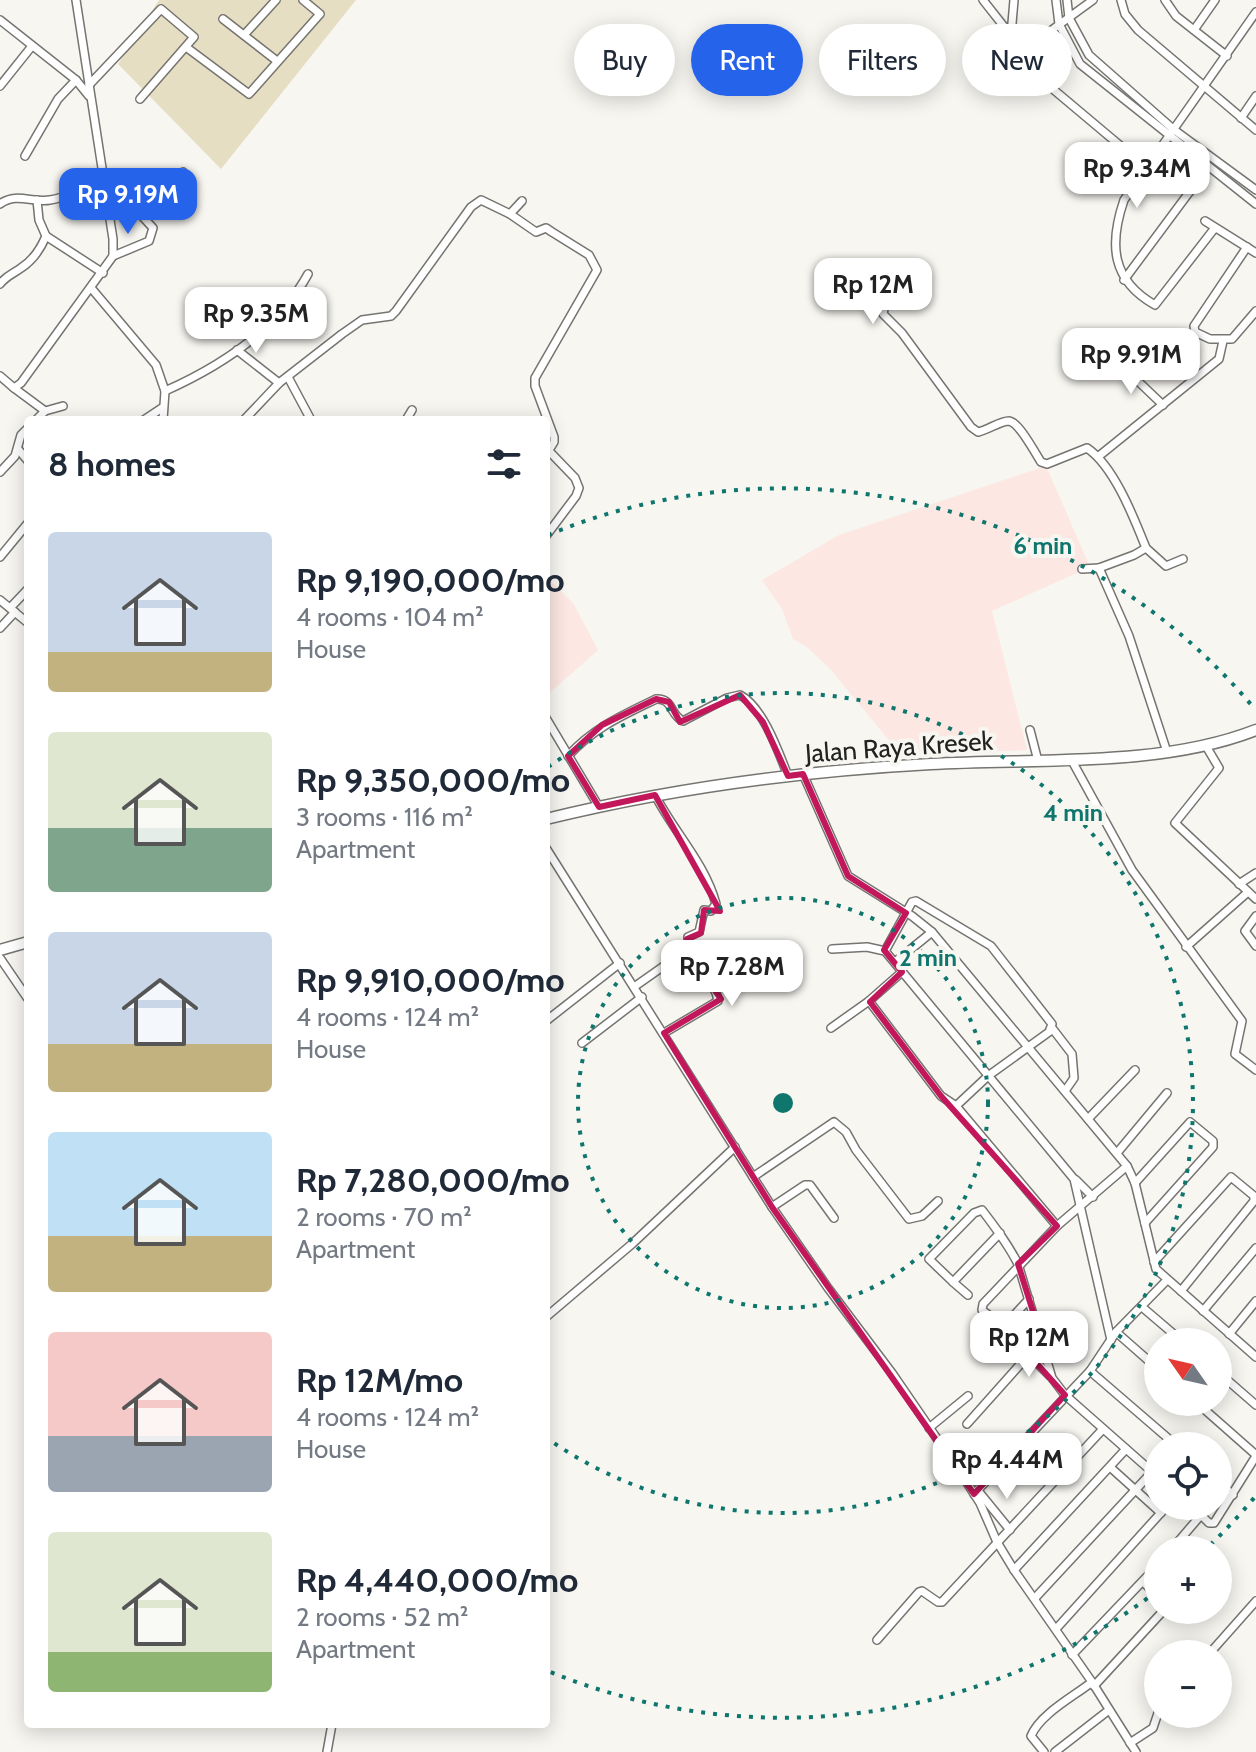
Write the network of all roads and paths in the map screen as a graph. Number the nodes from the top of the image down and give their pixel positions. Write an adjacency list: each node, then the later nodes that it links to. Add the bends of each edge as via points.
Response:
1 (76, 0): 27 (street)
2 (276, 0): 20 (street)
3 (303, 0): 25 (street, via 320,14)
4 (983, 0): 16 (street)
5 (1014, 0): 17 (street)
6 (1056, 0): 18 (street)
7 (1067, 0): 13 (street)
8 (1093, 0): 13 (street)
9 (1121, 0): 29 (street, via 1138,30)
10 (1215, 0): 19 (street)
11 (1166, 1): 19 (street)
12 (1256, 12): 24 (street)
13 (1069, 18): 18 (street); 36 (street, via 1089,55)
14 (223, 19): 20 (street)
15 (0, 20): 21 (street)
16 (1002, 24)
17 (1012, 24)
18 (1059, 24)
19 (1194, 30): 24 (street)
20 (244, 35): 25 (street)
21 (32, 46): 26 (street); 28 (street)
22 (186, 47): 25 (street, via 249,94); 27 (street, via 194,37 161,9); 33 (street)
23 (1072, 49): 36 (street, via 1080,64)
24 (1227, 56): 29 (street)
25 (277, 61)
26 (76, 80): 32 (street); 37 (street, via 58,99)
27 (89, 85): 32 (street)
28 (0, 86)
29 (1206, 86): 34 (street); 36 (street)
30 (1061, 96): 39 (street)
31 (1256, 96): 34 (street)
32 (90, 97): 41 (street)
33 (140, 99)
34 (1241, 118): 35 (street)
35 (1256, 130)
36 (1171, 133): 38 (street); 39 (street); 42 (street)
37 (25, 156)
38 (1208, 167): 46 (street); 57 (street)
39 (1148, 169): 57 (street, via 1124,200 1115,226)
40 (183, 172): 53 (street, via 141,215 153,228 149,241)
41 (103, 177): 43 (street, via 67,196); 53 (street)
42 (1256, 190)
43 (37, 200): 45 (street, via 13,197); 50 (street)
44 (522, 201): 47 (street)
45 (0, 204)
46 (1256, 204)
47 (510, 214): 65 (street, via 481,200 476,203 391,316 362,320); 80 (street, via 536,232 546,228 589,255 597,270 535,378)
48 (1205, 221): 49 (street)
49 (1214, 229): 51 (street); 57 (street, via 1155,305)
50 (46, 236): 55 (street); 58 (street, via 27,264)
51 (1247, 247): 52 (street); 61 (street, via 1194,326 1199,335)
52 (1256, 253)
53 (113, 256): 55 (street)
54 (892, 272): 87 (street, via 902,290 885,304 883,314 971,427 978,432 1012,422 1047,464 1083,448)
55 (103, 273): 59 (street)
56 (308, 274): 62 (street, via 287,308)
57 (1124, 280)
58 (0, 284)
59 (92, 289): 67 (street); 68 (street, via 156,365)
60 (1256, 311): 61 (street, via 1236,337)
61 (1223, 341): 69 (street, via 1219,359)
62 (237, 350): 66 (street); 68 (street)
63 (1121, 365): 69 (street)
64 (0, 376): 67 (street)
65 (288, 377): 66 (street); 78 (street)
66 (279, 383): 77 (street)
67 (14, 388): 73 (street)
68 (165, 391): 71 (street)
69 (1163, 405): 87 (street)
70 (63, 406): 73 (street)
71 (162, 408): 75 (street); 76 (street)
72 (412, 410): 79 (street)
73 (45, 411): 74 (street)
74 (40, 416)
75 (150, 416)
76 (163, 416)
77 (248, 416)
78 (309, 416)
79 (408, 416)
80 (546, 416)
81 (550, 426): 84 (street)
82 (24, 432): 83 (street)
83 (18, 449): 86 (street); 88 (street)
84 (550, 449)
85 (550, 455): 90 (street, via 579,488)
86 (24, 456)
87 (1099, 456): 91 (street)
88 (0, 472)
89 (24, 528): 92 (street)
90 (550, 531)
91 (1146, 548): 93 (street, via 1166,566); 94 (street)
92 (0, 557)
93 (1183, 559)
94 (1099, 568): 95 (street); 105 (street, via 1129,636)
95 (1082, 569)
96 (24, 594): 98 (street)
97 (0, 600): 98 (street)
98 (12, 610): 99 (street); 100 (street)
99 (24, 620)
100 (0, 628)
101 (550, 725): 106 (street)
102 (1030, 730): 108 (street)
103 (1256, 730): 104 (main road, Jalan Raya Kresek)
104 (1206, 746): 105 (main road, Jalan Raya Kresek); 116 (street, via 1219,768 1175,823)
105 (1167, 752): 107 (main road, Jalan Raya Kresek)
106 (568, 756): 110 (street, via 602,725 656,699 669,702 683,721 740,695 763,722); 112 (street)
107 (1071, 759): 108 (main road, Jalan Raya Kresek); 124 (street, via 1132,870)
108 (1038, 761): 109 (main road, Jalan Raya Kresek)
109 (803, 774): 110 (main road, Jalan Raya Kresek); 119 (street, via 848,876)
110 (788, 776): 111 (main road, Jalan Raya Kresek)
111 (655, 795): 112 (main road, Jalan Raya Kresek); 125 (street, via 696,860 716,904 711,911 704,910 699,932 688,937)
112 (599, 807): 113 (main road, Jalan Raya Kresek)
113 (550, 818)
114 (550, 854): 131 (street)
115 (1256, 873): 116 (street)
116 (1239, 884): 117 (street)
117 (1248, 892): 118 (street); 124 (street)
118 (1256, 899)
119 (906, 913): 121 (street); 128 (street); 139 (street, via 916,901 991,946)
120 (1256, 916): 123 (street, via 1245,931)
121 (932, 932): 130 (street); 142 (street)
122 (24, 943): 127 (main road)
123 (1256, 946)
124 (1186, 947): 144 (street, via 1242,1021 1235,1054)
125 (688, 949): 133 (street); 140 (street, via 718,1001)
126 (832, 949): 128 (street)
127 (0, 950)
128 (885, 951): 130 (street)
129 (0, 958): 134 (street)
130 (895, 962): 132 (street)
131 (620, 963): 133 (street); 137 (street)
132 (902, 972): 136 (street); 145 (street)
133 (634, 987): 135 (street)
134 (24, 993)
135 (642, 997): 140 (street); 141 (street)
136 (869, 1001): 138 (street); 148 (street, via 941,1096)
137 (550, 1018)
138 (831, 1028)
139 (1052, 1028): 142 (street); 146 (street, via 1072,1056 1074,1078)
140 (664, 1033): 150 (street)
141 (582, 1043)
142 (1028, 1047): 145 (street); 146 (street)
143 (1135, 1070): 149 (street)
144 (1256, 1070)
145 (988, 1076): 148 (street); 154 (street)
146 (1065, 1091): 149 (street)
147 (1167, 1093): 151 (street)
148 (956, 1106): 162 (street)
149 (1088, 1119): 151 (street)
150 (735, 1147): 153 (street); 175 (street)
151 (1117, 1153): 152 (street)
152 (1127, 1166): 155 (street); 156 (street)
153 (753, 1177): 157 (street, via 834,1122 909,1219 922,1216); 158 (street)
154 (1074, 1179): 156 (street); 159 (street)
155 (1135, 1183): 161 (street); 161 (street, via 1190,1122 1213,1141)
156 (1093, 1197): 159 (street)
157 (938, 1201)
158 (772, 1207): 160 (street, via 810,1185); 194 (street)
159 (1079, 1209): 162 (street); 182 (street)
160 (834, 1218)
161 (1145, 1223): 165 (street)
162 (1057, 1226): 166 (street)
163 (1000, 1233): 166 (street); 168 (street); 168 (street, via 978,1210 929,1259)
164 (1256, 1248): 174 (street)
165 (1154, 1262): 167 (street); 169 (street, via 1231,1177 1254,1196)
166 (1018, 1264): 171 (street); 171 (street, via 982,1310 1002,1325)
167 (1167, 1280): 169 (street); 173 (street)
168 (953, 1282): 170 (street)
169 (1181, 1291): 174 (street)
170 (968, 1295)
171 (1029, 1299): 181 (street)
172 (1256, 1301): 178 (street)
173 (1142, 1307): 176 (street); 179 (street)
174 (1203, 1311): 177 (street)
175 (550, 1314)
176 (1167, 1328)
177 (1222, 1328)
178 (1232, 1330)
179 (1116, 1332): 182 (street); 185 (street)
180 (1232, 1336): 183 (street)
181 (1042, 1340): 184 (street); 187 (street)
182 (1111, 1340): 186 (street)
183 (1255, 1354)
184 (1029, 1355): 187 (street); 193 (street)
185 (1144, 1357)
186 (1090, 1371): 189 (street); 196 (street)
187 (1052, 1378): 189 (street)
188 (1232, 1384): 191 (street)
189 (1065, 1395): 195 (street); 203 (street)
190 (968, 1396): 194 (street)
191 (1256, 1405)
192 (1212, 1416): 198 (street)
193 (967, 1424)
194 (929, 1428): 203 (street)
195 (1103, 1429): 197 (street); 208 (street)
196 (1161, 1432)
197 (1126, 1449): 199 (street); 200 (street)
198 (1256, 1456): 205 (street)
199 (1144, 1465)
200 (1110, 1467): 202 (street); 211 (street)
201 (1144, 1483): 202 (street)
202 (1136, 1490): 204 (street); 213 (street)
203 (976, 1493): 208 (street); 210 (street)
204 (1144, 1495)
205 (1233, 1495)
206 (1154, 1520): 216 (street)
207 (1197, 1520): 209 (street)
208 (1010, 1530): 210 (street)
209 (1183, 1536)
210 (997, 1542): 211 (street); 217 (street, via 942,1602 922,1591 915,1595)
211 (1014, 1570): 213 (street)
212 (1143, 1582): 219 (street)
213 (1035, 1598): 216 (street)
214 (1256, 1601): 218 (street)
215 (1151, 1624): 220 (street)
216 (1056, 1629): 219 (street)
217 (877, 1640)
218 (1221, 1640)
219 (1072, 1655): 220 (street)
220 (1093, 1684): 221 (street); 226 (street, via 1032,1731)
221 (1109, 1710): 224 (street); 227 (street)
222 (331, 1728): 225 (street)
223 (1153, 1728): 224 (street)
224 (1130, 1743): 228 (street)
225 (327, 1752)
226 (1044, 1752)
227 (1055, 1752)
228 (1136, 1752)

